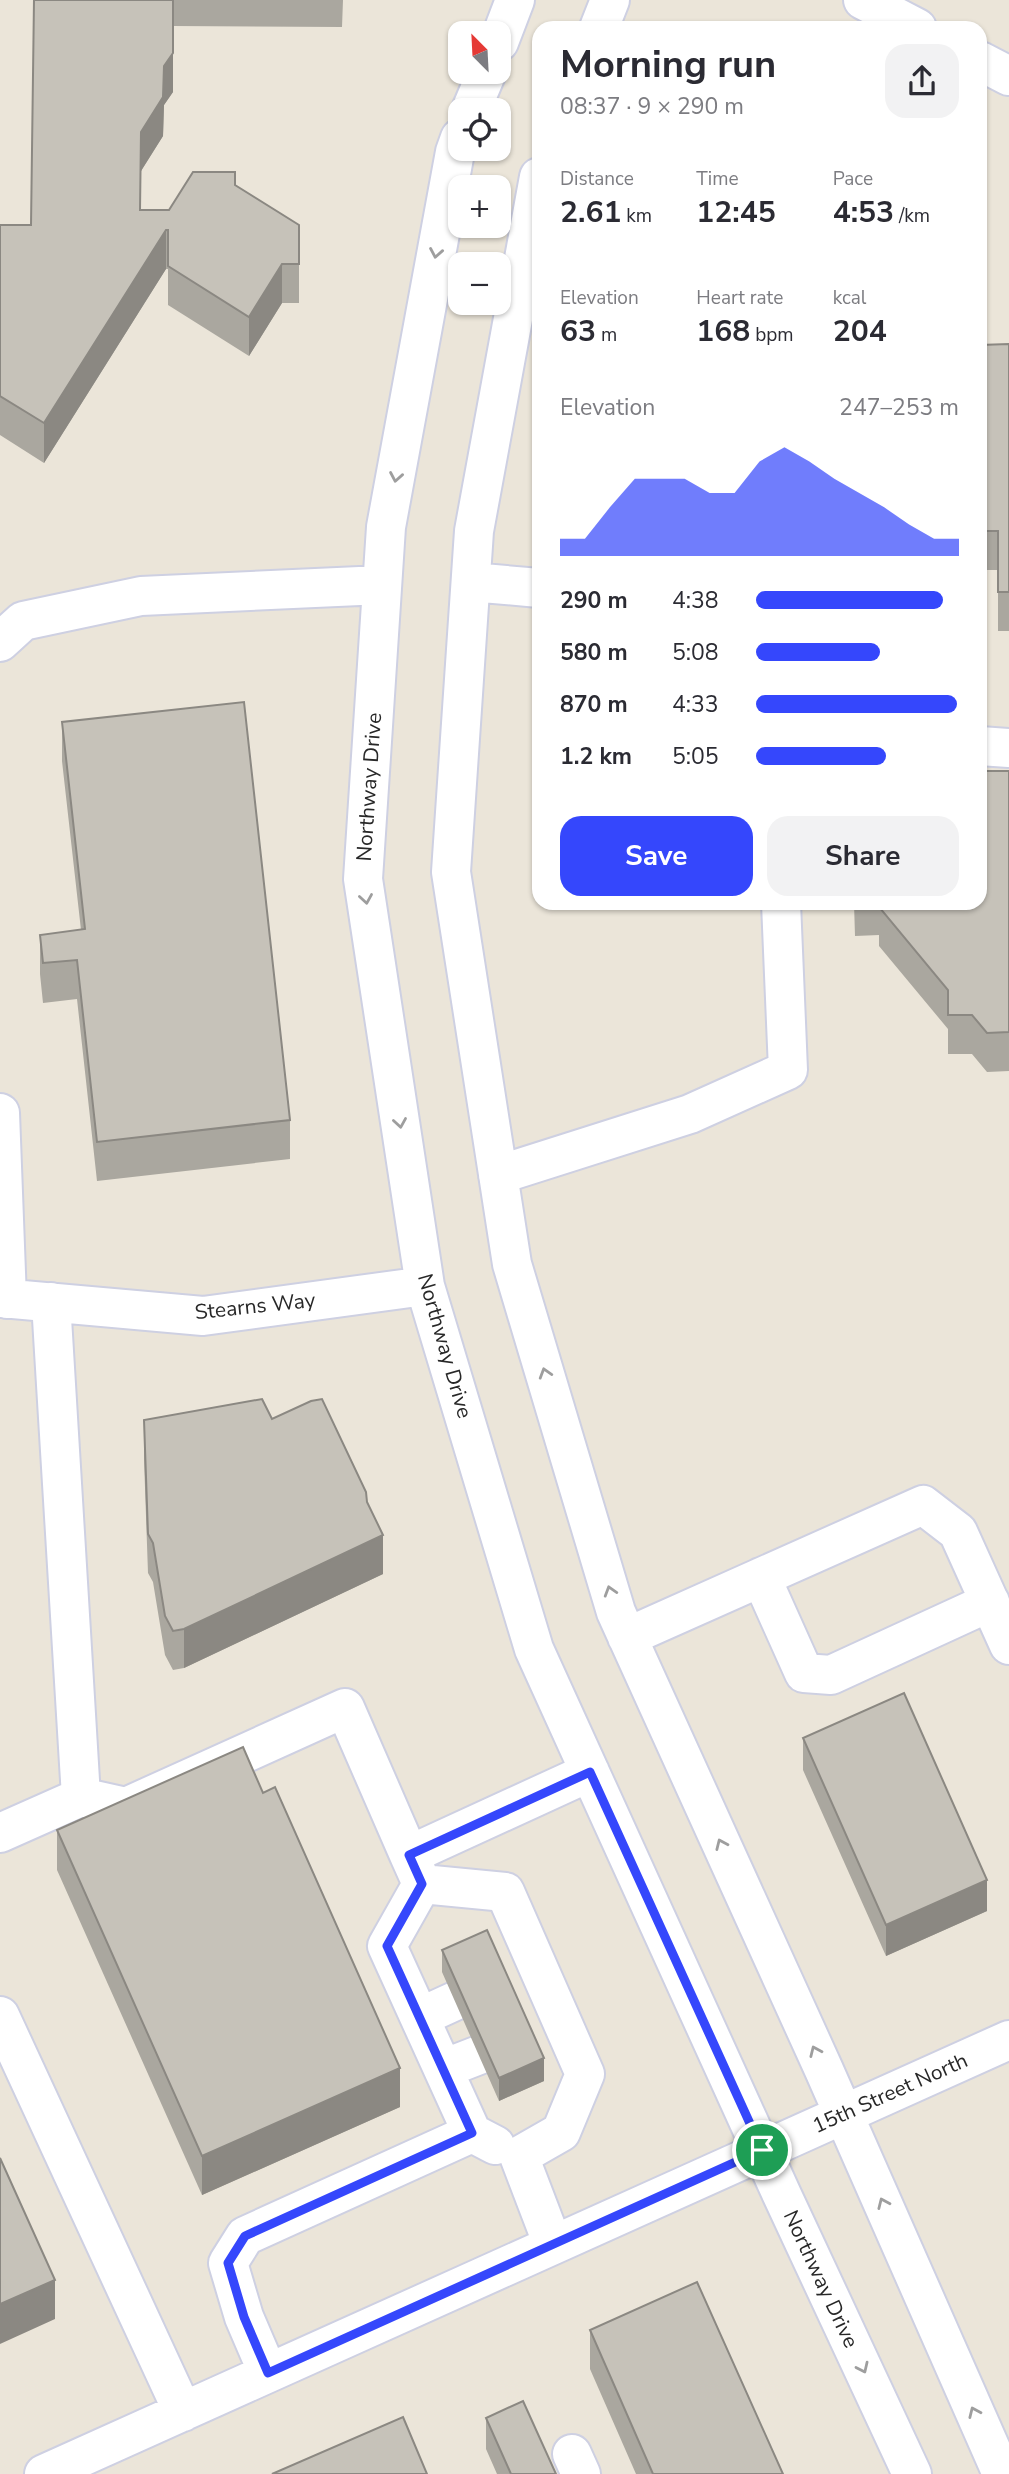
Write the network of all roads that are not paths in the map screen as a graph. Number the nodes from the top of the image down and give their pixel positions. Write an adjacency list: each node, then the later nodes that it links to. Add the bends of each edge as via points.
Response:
1 (515, 0): 4 (street)
2 (610, 0): 5 (street)
3 (863, 0): 6 (street)
4 (507, 21)
5 (602, 21)
6 (904, 21)
7 (987, 65): 8 (street)
8 (1009, 76)
9 (453, 161): 13 (street, Northway Drive, one-way to 13, via 386,527)
10 (532, 255): 11 (street)
11 (529, 288): 12 (street, via 474,531)
12 (471, 582): 14 (street); 20 (street, via 451,872)
13 (382, 585): 15 (street, via 141,596 23,621); 21 (street, Northway Drive, one-way to 21, via 363,880)
14 (532, 587)
15 (0, 642)
16 (987, 746): 17 (street)
17 (1009, 748)
18 (781, 910): 20 (street, via 788,1070 690,1114)
19 (0, 1113): 22 (street)
20 (498, 1175): 26 (street, one-way to 20, via 616,1612 512,1264)
21 (425, 1286): 23 (street, Stearns Way, via 203,1316); 28 (street, Northway Drive, via 534,1649)
22 (4, 1298): 23 (street, Stearns Way)
23 (51, 1302): 29 (street)
24 (761, 1577): 25 (street, via 923,1505 958,1532); 25 (street, via 804,1673 831,1675); 26 (street)
25 (990, 1602): 27 (street)
26 (628, 1637): 42 (street, one-way to 26)
27 (1009, 1645)
28 (590, 1772): 31 (street); 44 (street, Northway Drive)
29 (81, 1797): 30 (street); 31 (street, via 126,1807 345,1708)
30 (0, 1833)
31 (415, 1870): 32 (street, via 505,1892); 37 (street, via 387,1946)
32 (537, 1964): 33 (street); 35 (street)
33 (499, 1980)
34 (455, 2001): 37 (street)
35 (559, 2015): 38 (street); 45 (street, via 585,2074 561,2132)
36 (0, 2017): 48 (street)
37 (420, 2017): 41 (street)
38 (523, 2033)
39 (1009, 2040): 42 (street, 15th Street North)
40 (479, 2055): 41 (street)
41 (443, 2069): 43 (street)
42 (843, 2113): 44 (street, 15th Street North); 52 (street, one-way to 42)
43 (472, 2133): 45 (street); 47 (street, via 245,2236 228,2263)
44 (762, 2150): 46 (street, 15th Street North); 51 (street, Northway Drive, one-way to 51)
45 (519, 2156): 46 (street)
46 (553, 2245): 47 (street, 15th Street North)
47 (268, 2373): 48 (street, 15th Street North)
48 (183, 2412): 49 (street, 15th Street North)
49 (89, 2465): 50 (street, 15th Street North)
50 (44, 2474)
51 (912, 2474)
52 (1002, 2474)

